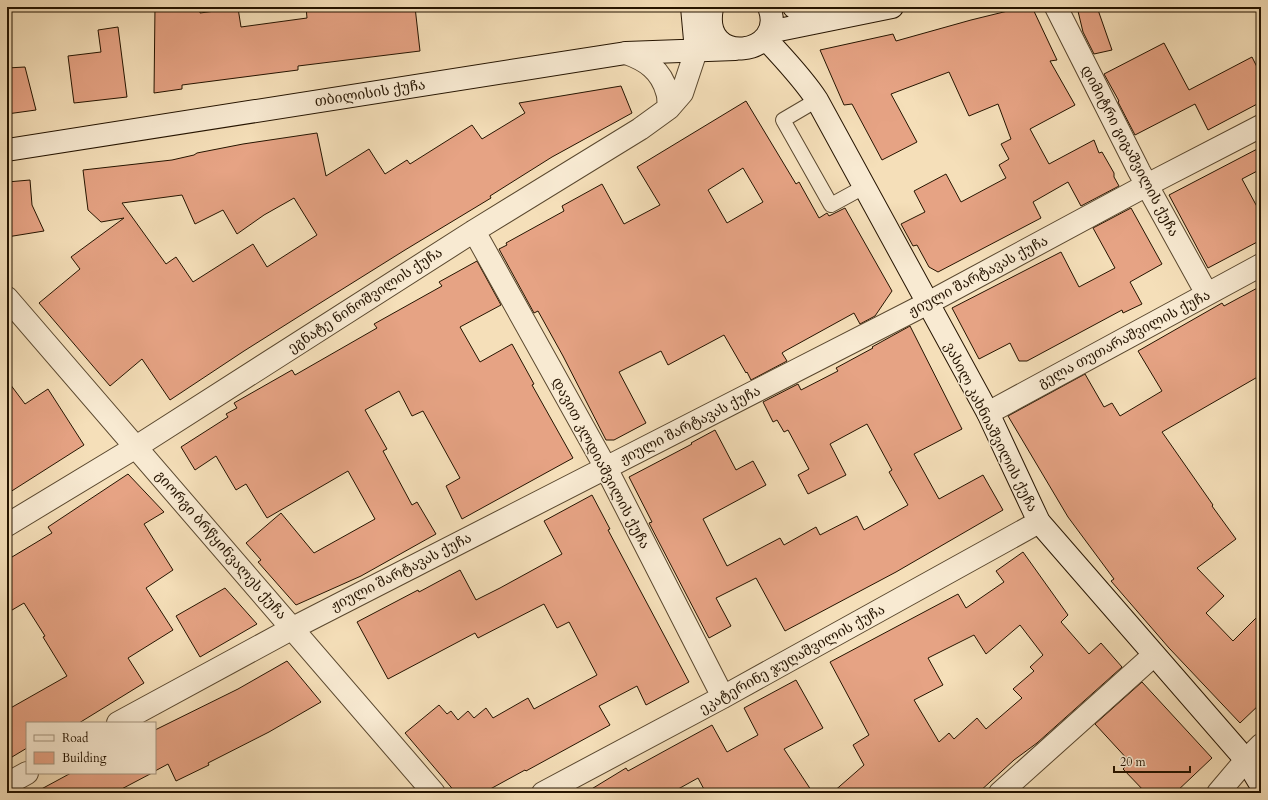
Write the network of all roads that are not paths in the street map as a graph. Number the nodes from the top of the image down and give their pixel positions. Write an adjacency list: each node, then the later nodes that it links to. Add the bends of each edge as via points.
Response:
1 (706, 7): 8 (street, via 717,38); 9 (street)
2 (769, 7): 7 (street, via 771,22)
3 (794, 7): 6 (street)
4 (892, 7): 6 (street)
5 (1056, 7): 15 (street, დიმიტრი გიგაშვილის ქუჩა)
6 (830, 19): 7 (street)
7 (767, 35): 8 (street, თბილისის ქუჩა, via 757,45 747,49); 11 (street, ვასილ კახნიაშვილის ქუჩა)
8 (735, 49): 9 (street, თბილისის ქუჩა)
9 (696, 51): 10 (street, თბილისის ქუჩა); 12 (street, ეგნატე ნინოშვილის ქუჩა, via 682,93)
10 (626, 53): 12 (street, via 640,58 662,79 668,93); 14 (street, თბილისის ქუჩა)
11 (817, 100): 16 (street, ვასილ კახნიაშვილის ქუჩა); 16 (lane, via 783,120 831,205)
12 (669, 108): 17 (street, ეგნატე ნინოშვილის ქუჩა, via 640,129)
13 (1261, 126): 15 (street, ჟიული შარტავას ქუჩა)
14 (7, 150)
15 (1147, 185): 19 (street, დიმიტრი გიგაშვილის ქუჩა); 21 (street, ჟიული შარტავას ქუჩა)
16 (864, 187): 21 (street, ვასილ კახნიაშვილის ქუჩა)
17 (474, 231): 23 (street, ეგნატე ნინოშვილის ქუჩა); 24 (street, დავით კლდიაშვილის ქუჩა)
18 (1261, 265): 19 (street, გელა თუთარაშვილის ქუჩა)
19 (1207, 294): 22 (street, გელა თუთარაშვილის ქუჩა)
20 (7, 298): 23 (street, გიორგი ბრწყინვალეს ქუჩა)
21 (928, 303): 22 (street, ვასილ კახნიაშვილის ქუჩა); 24 (street, ჟიული შარტავას ქუჩა)
22 (988, 413): 25 (street, ვასილ კახნიაშვილის ქუჩა)
23 (136, 447): 26 (street, ეგნატე ნინოშვილის ქუჩა); 27 (street, გიორგი ბრწყინვალეს ქუჩა)
24 (606, 468): 27 (street, ჟიული შარტავას ქუჩა); 29 (street, დავით კლდიაშვილის ქუჩა)
25 (1039, 522): 28 (street, ვასილ კახნიაშვილის ქუჩა); 29 (street, ეკატერინე ჯუღაშვილის ქუჩა)
26 (7, 525)
27 (293, 628): 30 (street, ჟიული შარტავას ქუჩა); 35 (street, გიორგი ბრწყინვალეს ქუჩა)
28 (1154, 655): 31 (street, ვასილ კახნიაშვილის ქუჩა); 37 (street)
29 (724, 697): 36 (street, ეკატერინე ჯუღაშვილის ქუჩა)
30 (120, 722)
31 (1254, 752): 34 (street, ვასილ კახნიაშვილის ქუჩა); 38 (street)
32 (26, 774): 33 (street)
33 (7, 784)
34 (1261, 786)
35 (434, 793)
36 (544, 793)
37 (1000, 793)
38 (1218, 793)

